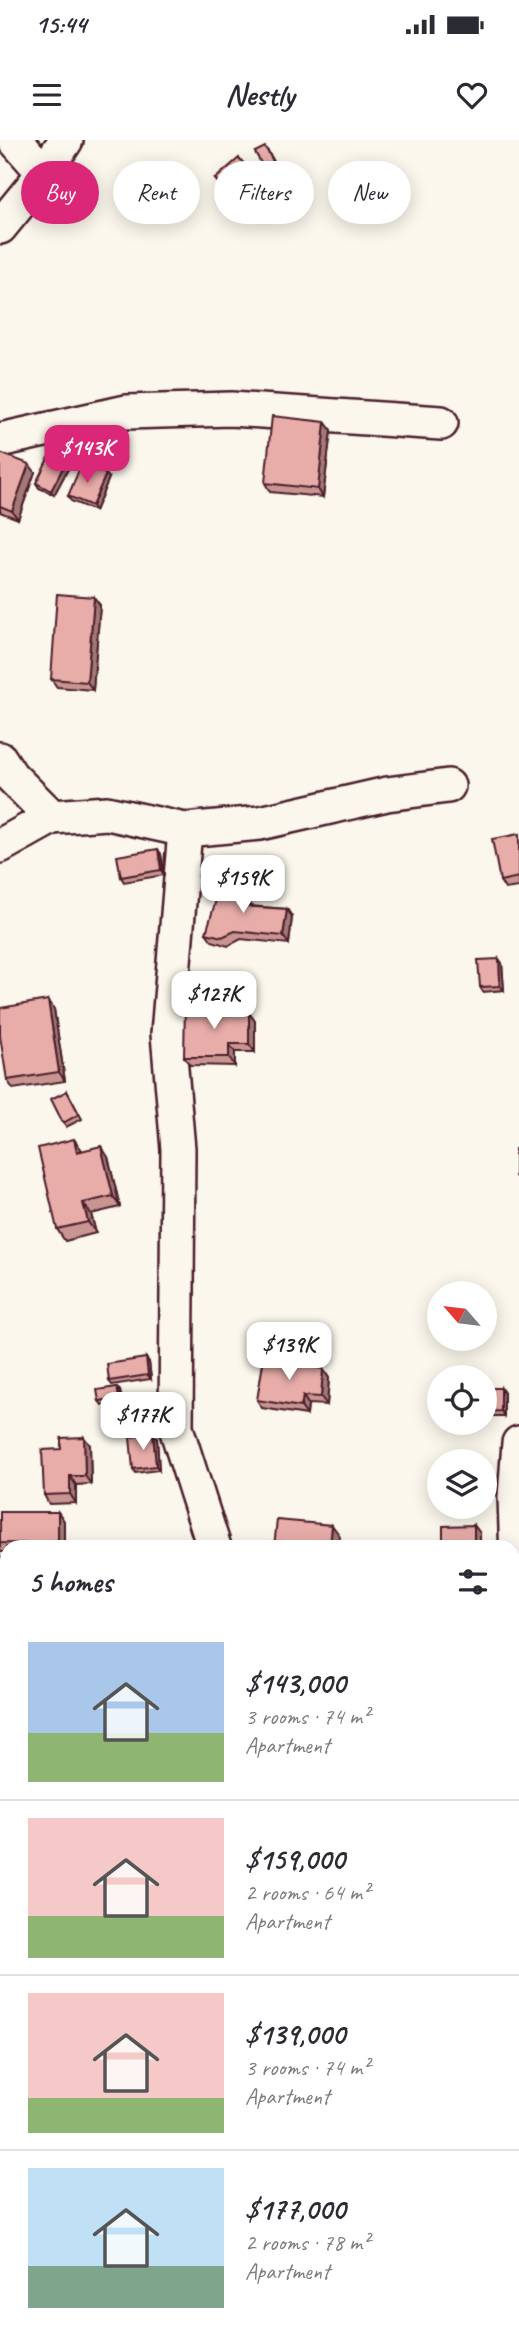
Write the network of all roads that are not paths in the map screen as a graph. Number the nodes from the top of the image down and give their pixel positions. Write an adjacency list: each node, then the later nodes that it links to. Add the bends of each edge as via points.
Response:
1 (15, 140): 3 (street)
2 (66, 140): 4 (street)
3 (33, 161)
4 (52, 161)
5 (21, 201): 6 (street)
6 (0, 227)
7 (441, 423): 8 (street, via 231,409 126,412)
8 (0, 440)
9 (0, 758): 11 (street, via 11,776)
10 (448, 786): 12 (street, via 387,794 260,823)
11 (52, 817): 12 (street, via 107,813); 13 (street)
12 (185, 830): 15 (street, via 169,1034 178,1149 176,1427)
13 (0, 846)
14 (519, 1443): 16 (street)
15 (212, 1540)
16 (516, 1540)

